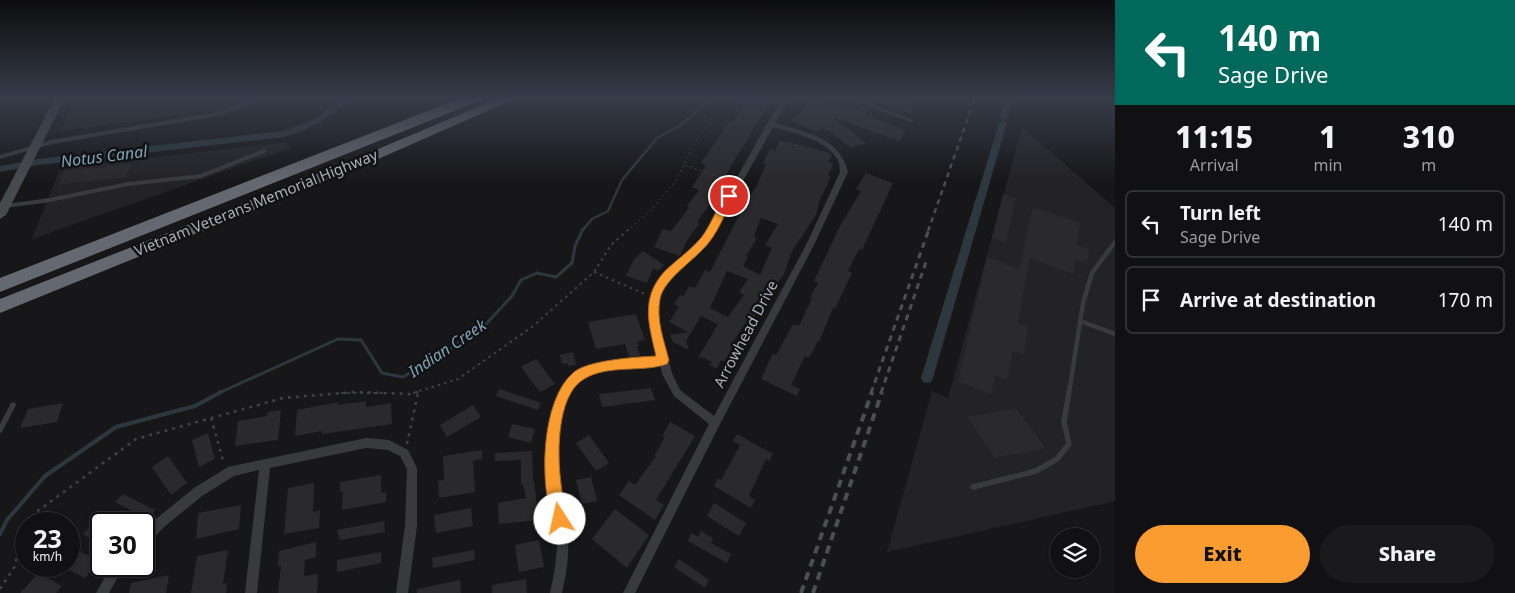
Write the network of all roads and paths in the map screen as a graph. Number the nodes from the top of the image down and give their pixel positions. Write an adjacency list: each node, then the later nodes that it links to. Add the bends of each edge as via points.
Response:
1 (46, 126): 8 (main road)
2 (149, 126): 8 (street)
3 (404, 126): 16 (highway)
4 (446, 126): 18 (highway, Vietnam Veterans Memorial Highway)
5 (707, 126): 11 (path)
6 (769, 126): 12 (street)
7 (775, 126): 25 (street, Arrowhead Drive, via 824,142 838,155 844,172 810,245)
8 (35, 146): 10 (street); 13 (main road)
9 (264, 151): 13 (lane, via 201,176 128,184)
10 (0, 157)
11 (685, 165): 12 (path); 15 (path, via 651,210 611,245)
12 (736, 182): 17 (street, via 707,238 668,276)
13 (2, 211)
14 (1115, 242): 19 (lane, via 1092,273)
15 (594, 272): 17 (path); 22 (path, via 532,327 473,369 444,385)
16 (0, 285)
17 (654, 298): 21 (street, via 653,319)
18 (0, 306)
19 (1080, 321): 20 (lane); 30 (lane, via 1064,422 1069,444 1056,459 1036,471)
20 (1115, 334)
21 (663, 360): 25 (street, via 678,393); 37 (street, via 599,368 580,375 565,391 556,416 552,450 554,489 562,534 561,574)
22 (418, 392): 24 (path, via 395,395 355,392 290,398); 27 (path)
23 (12, 405): 26 (lane)
24 (211, 418): 29 (path); 33 (path, via 136,440 46,504 26,523 15,566)
25 (715, 423): 38 (street, Arrowhead Drive)
26 (0, 430)
27 (404, 453): 28 (street, via 389,445 366,443); 36 (street, via 412,468 411,516)
28 (265, 464): 29 (street); 35 (street)
29 (227, 475): 31 (street, via 198,492)
30 (973, 487)
31 (155, 528)
32 (111, 577): 34 (street)
33 (0, 589)
34 (102, 593)
35 (251, 593)
36 (402, 593)
37 (556, 593)
38 (629, 593)

